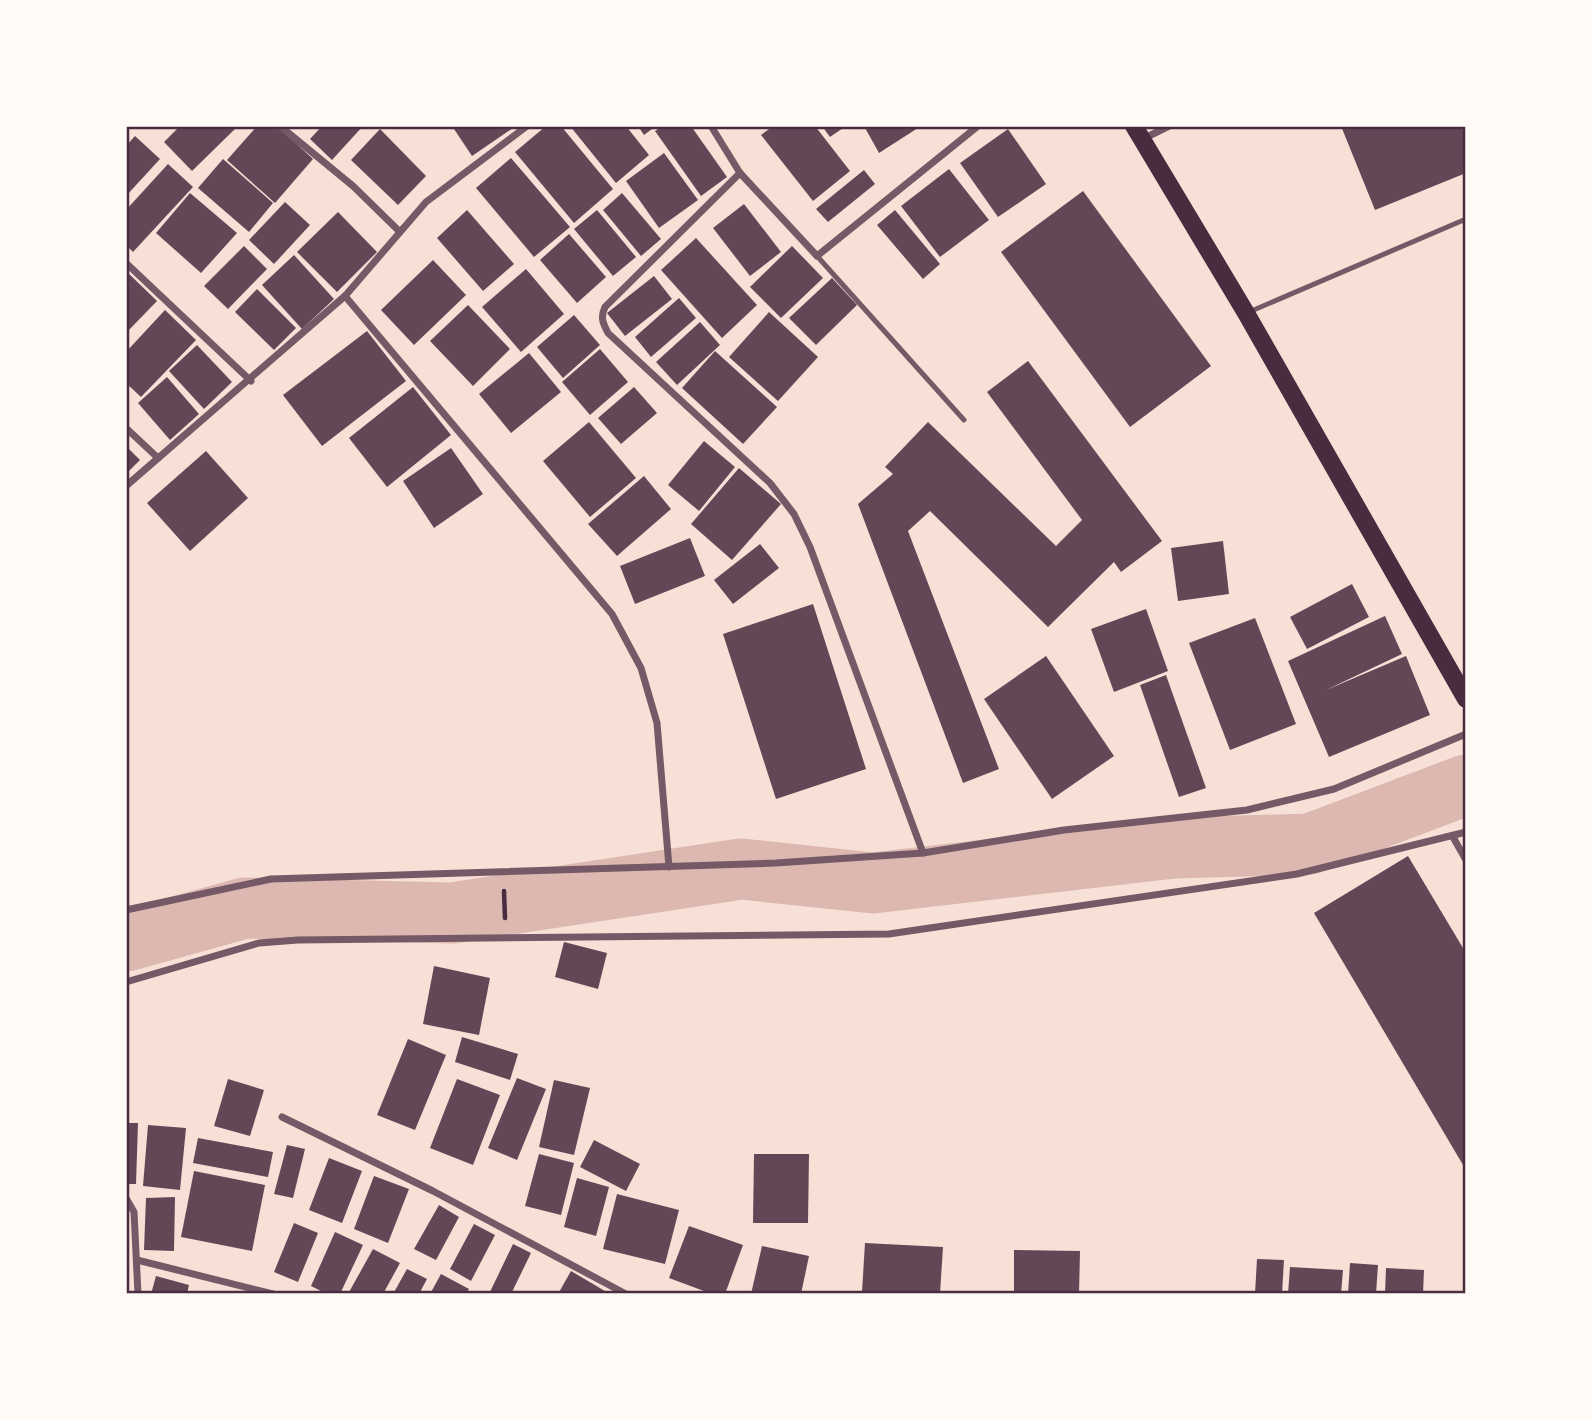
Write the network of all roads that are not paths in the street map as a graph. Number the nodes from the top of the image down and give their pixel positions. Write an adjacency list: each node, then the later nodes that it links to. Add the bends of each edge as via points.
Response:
1 (280, 126): 9 (street)
2 (527, 126): 9 (street, via 426,202)
3 (711, 126): 7 (street)
4 (978, 126): 10 (street)
5 (1169, 126): 6 (street)
6 (1138, 133): 13 (main road)
7 (740, 173): 10 (street); 23 (street, via 604,307 603,324 770,483 794,514)
8 (1466, 219): 13 (lane)
9 (399, 231): 12 (street)
10 (817, 256): 15 (lane)
11 (126, 263): 14 (street)
12 (345, 296): 14 (street); 25 (street, via 612,614 641,668 657,723)
13 (1246, 313): 19 (main road)
14 (251, 381): 17 (street)
15 (964, 420)
16 (126, 428): 17 (street)
17 (158, 458): 18 (street)
18 (126, 486)
19 (1466, 699)
20 (1466, 734): 23 (street, via 1334,789 1247,810 1064,830)
21 (1466, 832): 22 (street)
22 (1452, 837): 24 (street); 27 (street, via 1297,874 889,934 298,940 258,943)
23 (923, 853): 25 (street)
24 (1466, 860)
25 (668, 867): 26 (street, via 271,879)
26 (126, 910)
27 (126, 982)
28 (282, 1117): 33 (street)
29 (126, 1198): 30 (street, via 134,1212)
30 (137, 1259): 31 (street); 32 (street)
31 (138, 1294)
32 (273, 1294)
33 (626, 1294)

